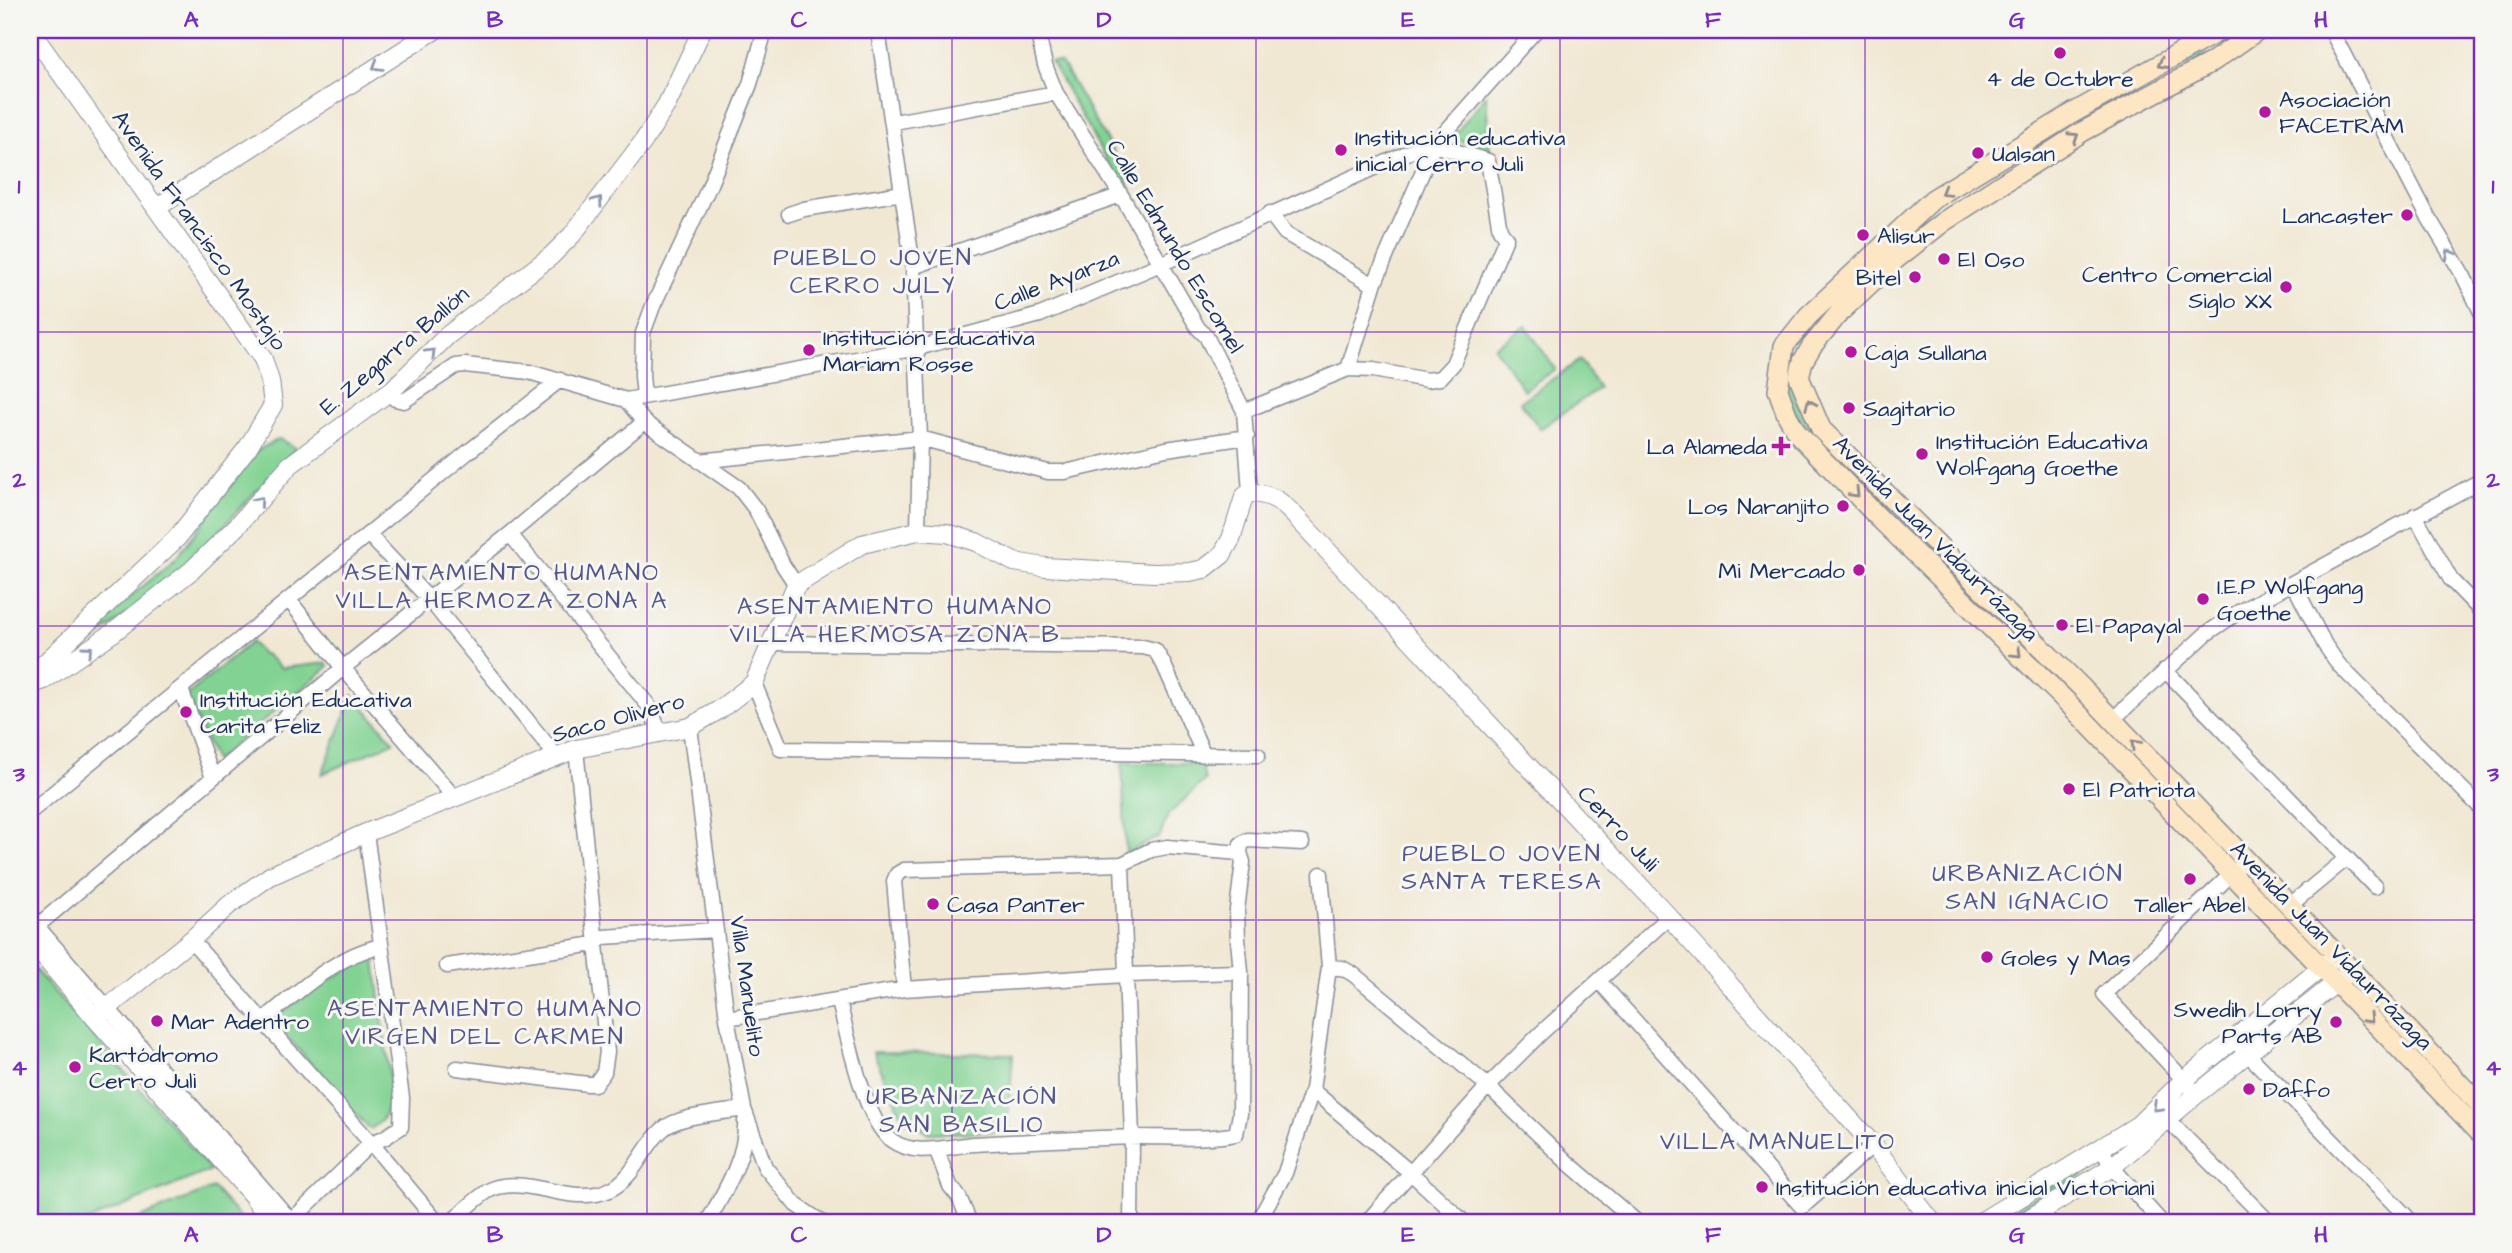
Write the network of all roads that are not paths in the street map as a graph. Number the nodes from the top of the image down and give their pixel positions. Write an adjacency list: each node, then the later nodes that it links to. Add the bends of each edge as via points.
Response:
1 (30, 30): 18 (street, Avenida Francisco Mostajo)
2 (435, 30): 18 (street, one-way to 18)
3 (702, 30): 28 (street, E. Zegarra Ballón, one-way to 3, via 448,335 551,256 572,234 643,142 667,104)
4 (765, 30): 29 (street, via 750,84 709,187 643,333)
5 (878, 30): 12 (street)
6 (1037, 30): 11 (street, Calle Edmundo Escomel)
7 (1536, 30): 13 (street)
8 (2221, 30): 14 (main road, Avenida Juan Vidaurrázaga, one-way to 14)
9 (2258, 30): 15 (main road, Avenida Juan Vidaurrázaga, one-way to 9, via 2082,132 2212,62)
10 (2331, 30): 24 (street, one-way to 10)
11 (1056, 93): 12 (street); 17 (street, Calle Edmundo Escomel)
12 (894, 122): 16 (street)
13 (1436, 142): 19 (street, Calle Ayarza); 23 (street); 26 (street, via 1488,161 1500,230 1506,239 1453,364 1440,378)
14 (1979, 171): 15 (main road); 72 (main road, Avenida Juan Vidaurrázaga, one-way to 72, via 1933,199 1823,300 1784,346 1778,390 1797,433 2069,704)
15 (1992, 191): 54 (main road, Avenida Juan Vidaurrázaga, one-way to 15, via 1821,429 1799,377 1812,346 1849,303 1943,222)
16 (902, 193): 20 (street); 22 (street)
17 (1121, 195): 21 (street, Calle Edmundo Escomel); 22 (street)
18 (156, 208): 50 (street, Avenida Francisco Mostajo, via 263,359 273,405 248,447 177,538)
19 (1270, 213): 21 (street, Calle Ayarza); 23 (street, via 1285,233)
20 (789, 214)
21 (1163, 263): 25 (street, Calle Ayarza, via 1040,315); 31 (street, Calle Edmundo Escomel)
22 (913, 267): 25 (street)
23 (1374, 285): 26 (street)
24 (2482, 314)
25 (918, 348): 29 (street, Calle Ayarza); 34 (street)
26 (1348, 369): 31 (street)
27 (560, 380): 28 (street, via 465,365 456,366 404,401); 30 (street); 40 (street)
28 (388, 392): 52 (street, E. Zegarra Ballón, one-way to 28, via 114,632 192,570 290,466)
29 (644, 396): 30 (street, Calle Ayarza)
30 (626, 400): 32 (street)
31 (1244, 411): 33 (street, Calle Edmundo Escomel)
32 (644, 422): 35 (street); 41 (street)
33 (1247, 437): 34 (street, via 1056,472); 37 (street, Calle Edmundo Escomel)
34 (920, 438): 35 (street); 39 (street)
35 (699, 460): 43 (street, via 738,488 756,510)
36 (2482, 480): 38 (street)
37 (1250, 492): 39 (street, via 1222,555 1204,569 1190,572 1035,566 1014,562 960,536); 75 (street, Cerro Juli, via 1280,500)
38 (2415, 515): 42 (street); 46 (street, via 2451,580)
39 (918, 531): 43 (street, via 862,544)
40 (368, 534): 44 (street); 45 (street)
41 (510, 534): 44 (street); 56 (street, via 648,705)
42 (2293, 583): 49 (street, via 2226,620); 63 (street, via 2339,665)
43 (796, 584): 47 (street, Saco Olivero)
44 (429, 599): 48 (street); 60 (street)
45 (289, 600): 48 (street); 53 (street)
46 (2482, 612)
47 (771, 643): 51 (street, Saco Olivero); 58 (street, via 1155,650)
48 (343, 668): 61 (street); 62 (street)
49 (2165, 670): 54 (street); 68 (street)
50 (30, 677)
51 (754, 683): 55 (street, Saco Olivero); 58 (street, via 781,749)
52 (30, 685)
53 (181, 689): 61 (street); 64 (street)
54 (2112, 720): 69 (main road, Avenida Juan Vidaurrázaga, one-way to 54)
55 (690, 727): 56 (street, Saco Olivero); 77 (street, Villa Manuelito)
56 (660, 732): 57 (street, Saco Olivero)
57 (576, 750): 60 (street, Saco Olivero); 79 (street)
58 (1203, 755): 59 (street)
59 (1258, 755)
60 (557, 757): 62 (street, Saco Olivero)
61 (213, 778): 76 (street)
62 (454, 797): 65 (street, Saco Olivero)
63 (2482, 810)
64 (30, 812)
65 (366, 833): 78 (street, Saco Olivero, via 270,876); 80 (street)
66 (1302, 843): 67 (street, via 1248,840 1242,841)
67 (1240, 853): 70 (street, via 1167,847); 86 (street, via 1237,930)
68 (2347, 858): 73 (street); 74 (street)
69 (2245, 860): 72 (street); 74 (main road, Avenida Juan Vidaurrázaga)
70 (1122, 864): 87 (street); 90 (street, via 904,870 897,874)
71 (1321, 874): 83 (street)
72 (2231, 874): 84 (main road, Avenida Juan Vidaurrázaga); 98 (street, via 2104,994)
73 (2375, 887)
74 (2289, 906): 81 (main road, Avenida Juan Vidaurrázaga)
75 (1669, 917): 88 (street); 108 (street, Cerro Juli)
76 (32, 929): 92 (street)
77 (716, 930): 79 (street, via 603,937); 93 (street, Villa Manuelito)
78 (191, 940): 92 (street, Saco Olivero); 94 (street)
79 (595, 944): 82 (street); 97 (street, via 607,1052 604,1072 595,1084)
80 (381, 946): 94 (street, via 316,978); 107 (street, via 402,1097 401,1127)
81 (2337, 955): 84 (street); 85 (main road, Avenida Juan Vidaurrázaga)
82 (447, 966)
83 (1329, 967): 99 (street, via 1353,974); 100 (street)
84 (2322, 969): 89 (main road, Avenida Juan Vidaurrázaga); 95 (street)
85 (2353, 969): 89 (street); 102 (main road, Avenida Juan Vidaurrázaga)
86 (1241, 972): 87 (street); 106 (street, via 1236,1134)
87 (1125, 975): 90 (street); 106 (street)
88 (1599, 981): 99 (street); 108 (street, via 1802,1207)
89 (2335, 984): 96 (street); 105 (main road, Avenida Juan Vidaurrázaga, one-way to 105)
90 (904, 989): 91 (street)
91 (839, 1001): 93 (street); 110 (street, via 855,1072 878,1123 889,1139 904,1147)
92 (102, 1013): 115 (street); 116 (street)
93 (727, 1018): 103 (street, Villa Manuelito)
94 (262, 1021): 107 (street)
95 (2234, 1040): 96 (street); 98 (street)
96 (2247, 1054): 101 (street); 113 (street)
97 (457, 1068)
98 (2184, 1080): 101 (street); 109 (street, one-way to 109, via 2138,1125)
99 (1488, 1086): 112 (street); 126 (street)
100 (1312, 1090): 112 (street); 123 (street, via 1285,1173)
101 (2197, 1094): 104 (street)
102 (2482, 1107)
103 (744, 1109): 118 (street, via 673,1123 648,1146 621,1184 607,1192 586,1197 515,1186 491,1189); 119 (street, via 746,1136 741,1155); 120 (street, Villa Manuelito, via 765,1167 796,1205)
104 (2168, 1120): 111 (street); 131 (street)
105 (2482, 1135)
106 (1132, 1137): 110 (street, via 957,1145); 122 (street)
107 (371, 1143): 115 (street); 117 (street)
108 (1873, 1145): 127 (street, Cerro Juli)
109 (2101, 1148): 111 (street); 128 (street)
110 (937, 1150): 121 (street)
111 (2112, 1167): 114 (street); 130 (street)
112 (1410, 1173): 124 (street); 125 (street)
113 (2406, 1216)
114 (2046, 1217): 129 (street)
115 (291, 1222)
116 (272, 1223)
117 (438, 1223)
118 (450, 1223)
119 (707, 1223)
120 (823, 1223)
121 (970, 1223)
122 (1131, 1223)
123 (1261, 1223)
124 (1366, 1223)
125 (1465, 1223)
126 (1638, 1223)
127 (1933, 1223)
128 (1979, 1223)
129 (2022, 1223)
130 (2162, 1223)
131 (2270, 1223)

